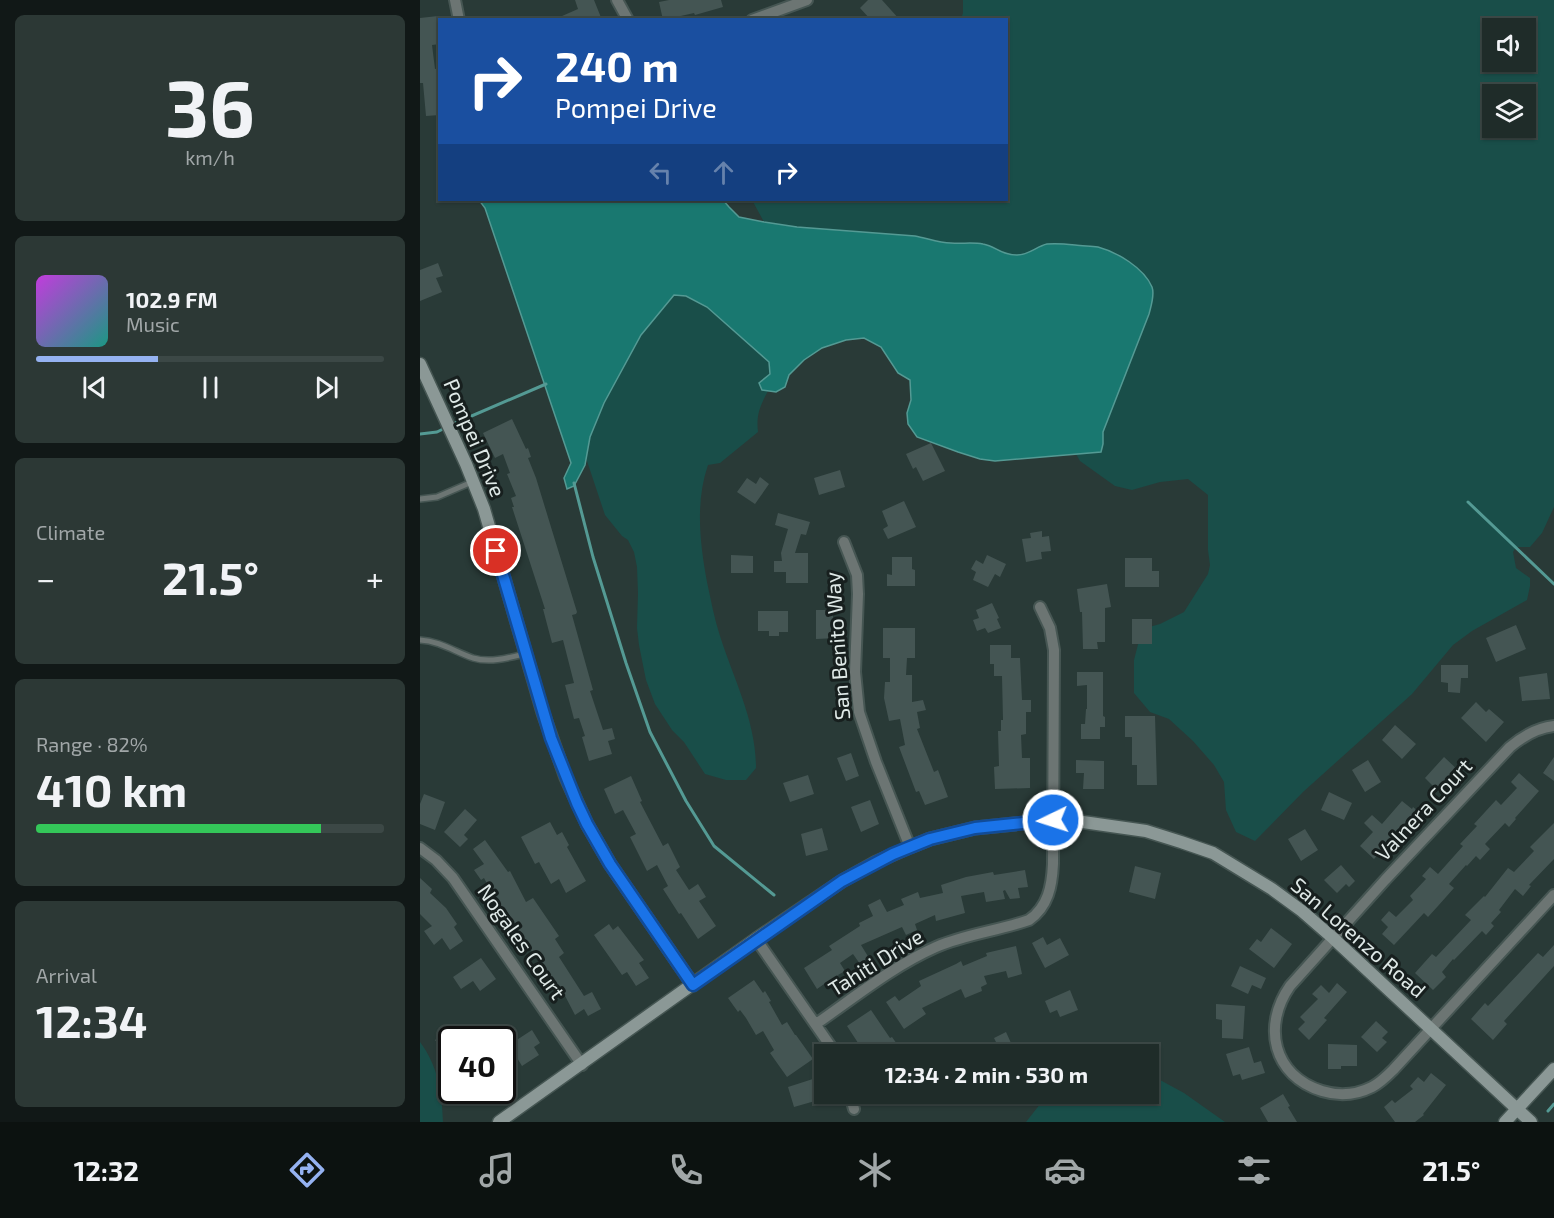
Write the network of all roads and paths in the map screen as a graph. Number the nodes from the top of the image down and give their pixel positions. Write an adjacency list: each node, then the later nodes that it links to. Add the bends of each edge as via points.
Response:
1 (455, 0): 4 (street)
2 (617, 0): 5 (street)
3 (807, 0): 6 (street)
4 (459, 18)
5 (627, 18)
6 (758, 18)
7 (420, 364): 8 (street, Pompei Drive)
8 (473, 481): 9 (lane, via 437,497); 13 (street, Pompei Drive)
9 (420, 499)
10 (844, 542): 16 (street, San Benito Way, via 857,575 855,672 859,712)
11 (1040, 607): 15 (street, Tahiti Drive, via 1050,628 1054,650)
12 (420, 640): 13 (lane, via 481,660)
13 (526, 653): 21 (street, Pompei Drive, via 559,760 587,824)
14 (1554, 726): 19 (street, Valnera Court, via 1530,732 1510,747)
15 (1053, 820): 16 (street, San Lorenzo Road, via 975,828); 19 (street, San Lorenzo Road, via 1146,831 1213,853 1272,889); 22 (street, Tahiti Drive, via 1052,884 1033,917 930,950)
16 (910, 847): 20 (street, San Lorenzo Road, via 842,881)
17 (420, 848): 25 (street, Nogales Court, via 453,879)
18 (1554, 895): 23 (street)
19 (1333, 938): 23 (street, San Lorenzo Road); 23 (street, via 1282,996 1276,1014 1276,1045 1284,1065 1296,1078 1326,1092 1345,1094 1363,1090 1383,1079)
20 (756, 939): 21 (street, San Lorenzo Road); 22 (street)
21 (693, 985): 25 (street, San Lorenzo Road)
22 (816, 1024): 24 (street)
23 (1432, 1028): 29 (street, San Lorenzo Road)
24 (829, 1044)
25 (582, 1065): 30 (street, San Lorenzo Road)
26 (1554, 1069): 29 (street)
27 (853, 1104): 28 (street)
28 (854, 1109)
29 (1517, 1109): 31 (street); 32 (street, San Lorenzo Road)
30 (499, 1122)
31 (1505, 1122)
32 (1531, 1122)

